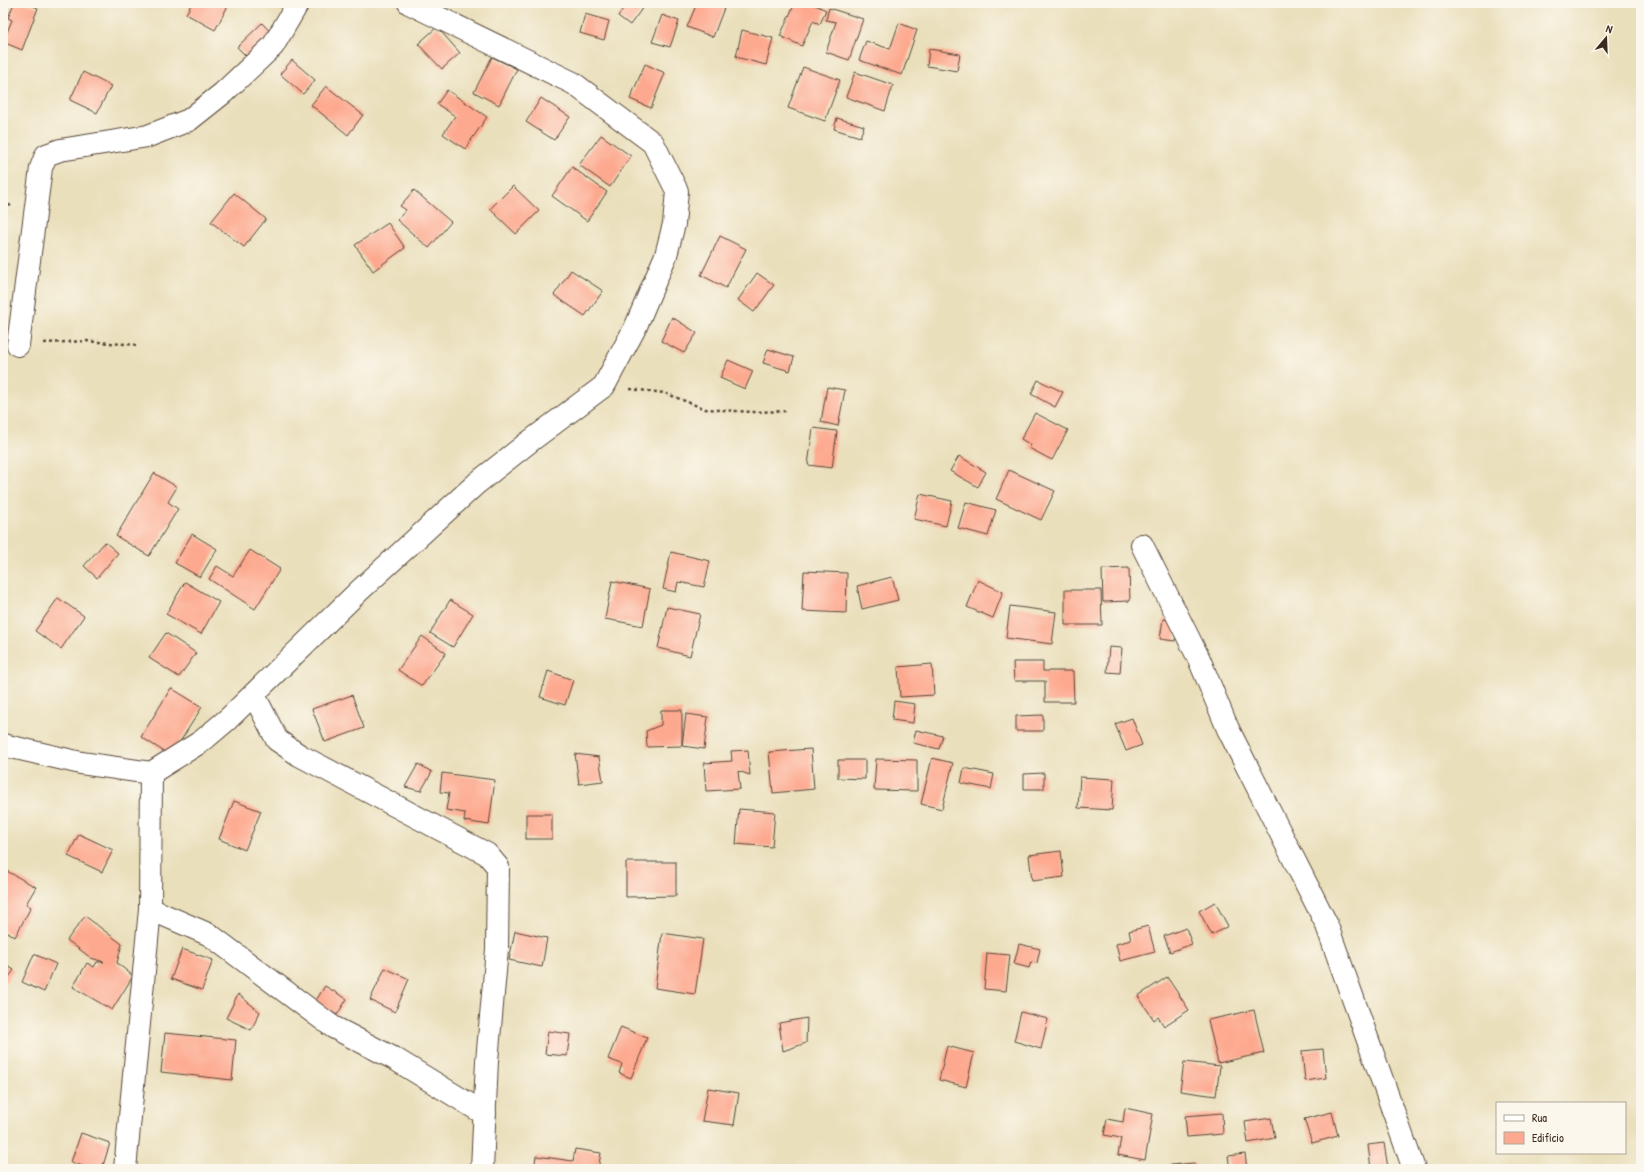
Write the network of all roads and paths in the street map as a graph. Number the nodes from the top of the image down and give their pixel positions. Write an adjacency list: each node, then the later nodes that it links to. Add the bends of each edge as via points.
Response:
1 (298, 3): 3 (street, via 273,46 223,93 189,120 148,136 60,150 46,155 41,168)
2 (409, 3): 5 (street, via 573,83 653,143 677,191 674,224 666,255 652,291)
3 (18, 345): 4 (path, via 86,341)
4 (136, 345)
5 (604, 386): 6 (path, via 665,393 705,409); 8 (street, via 477,483 359,591)
6 (787, 411)
7 (1142, 545): 15 (street, via 1199,659 1228,729 1326,923)
8 (254, 695): 10 (street, via 202,741); 12 (street, via 277,740 299,755 487,854 498,867 497,949)
9 (3, 746): 10 (street, via 82,763)
10 (151, 773): 11 (street)
11 (150, 909): 12 (street, via 210,935 333,1027 394,1059); 13 (street)
12 (485, 1114): 14 (street)
13 (125, 1169)
14 (482, 1169)
15 (1414, 1169)

